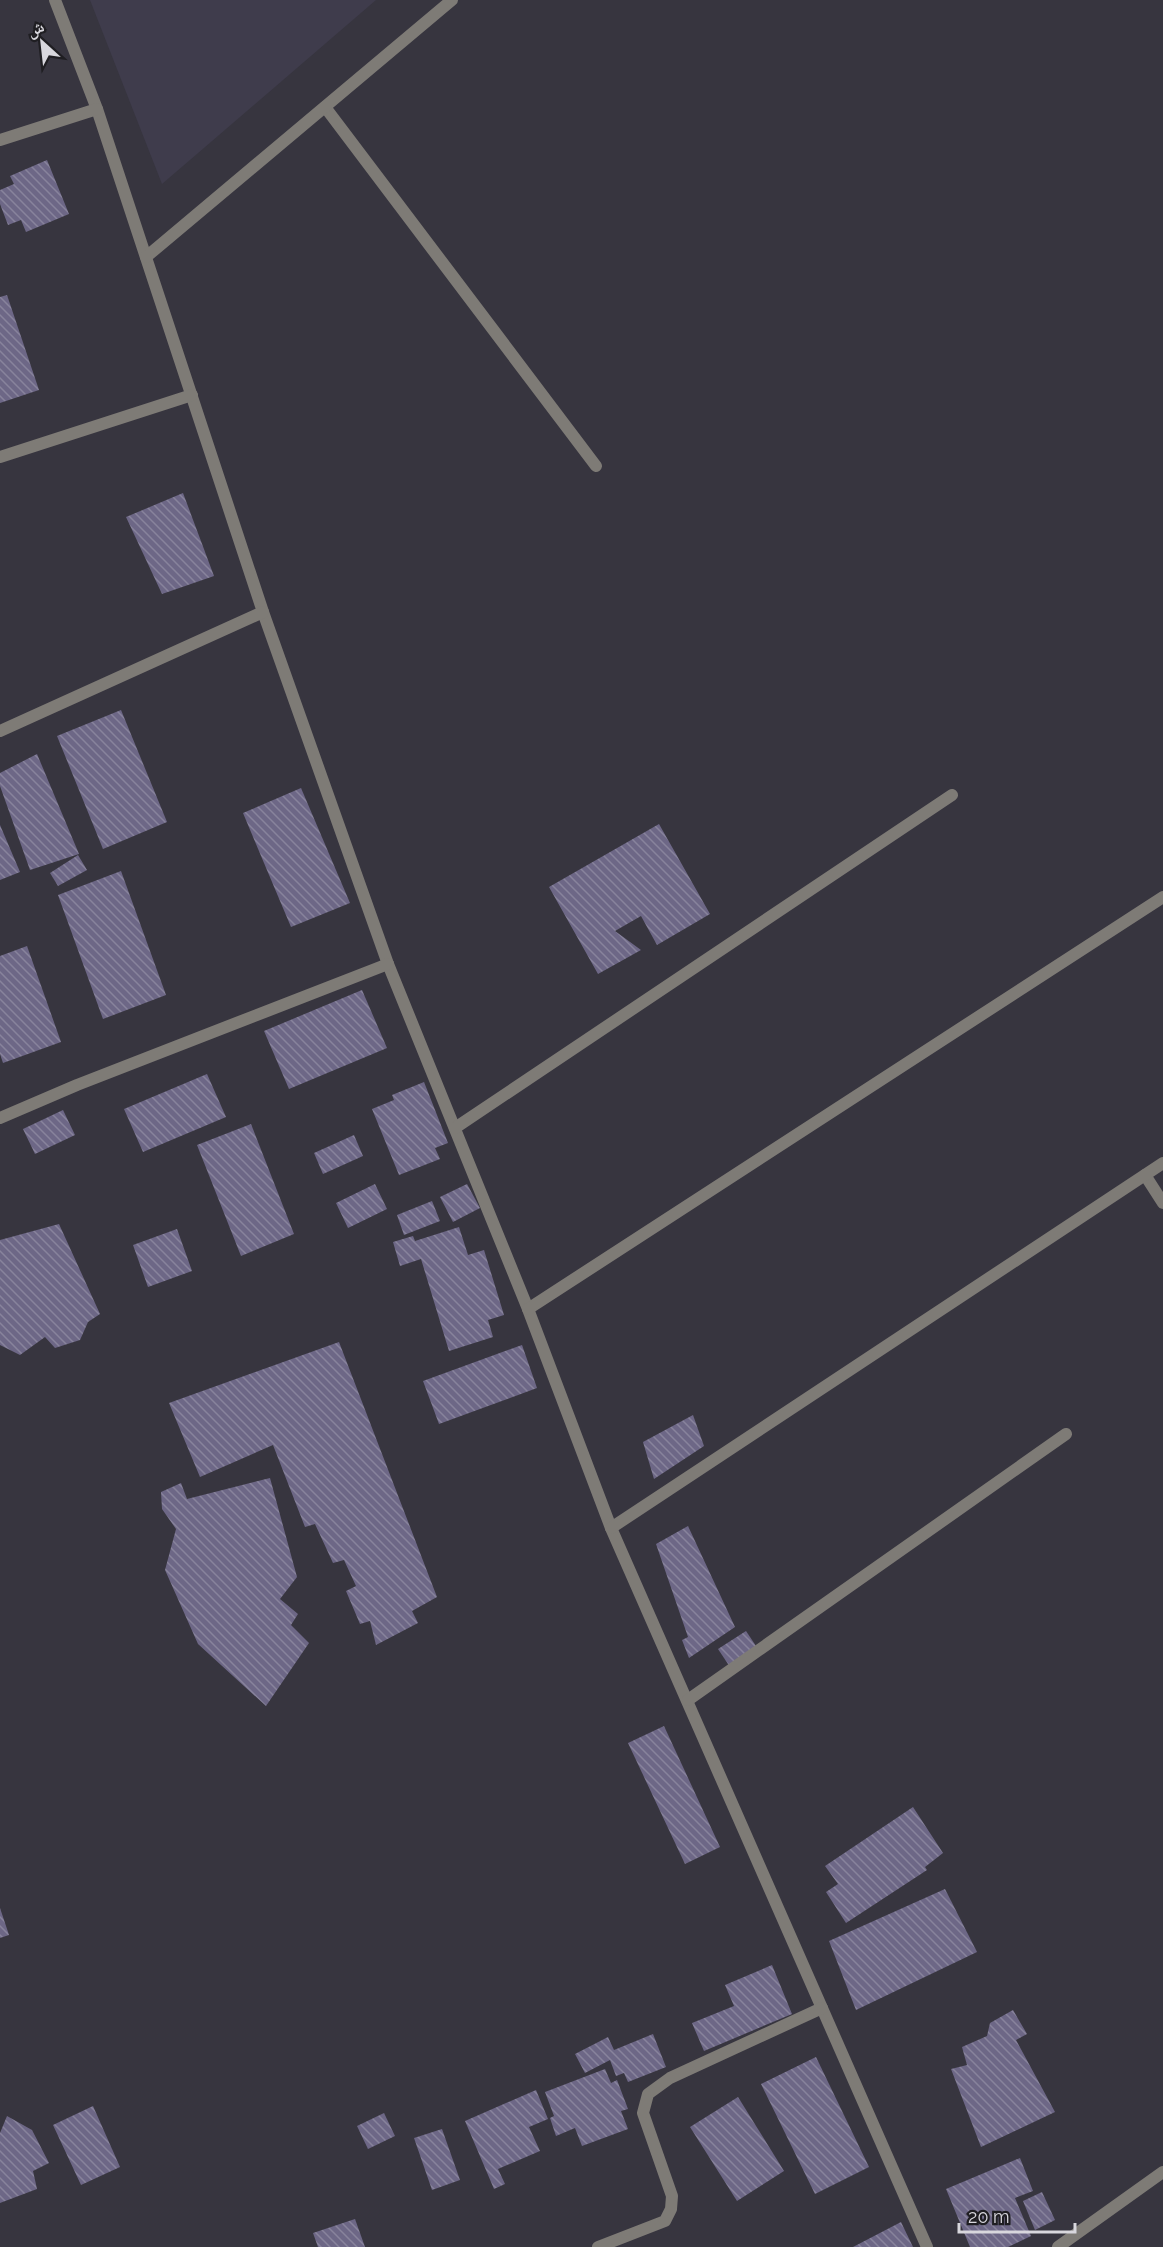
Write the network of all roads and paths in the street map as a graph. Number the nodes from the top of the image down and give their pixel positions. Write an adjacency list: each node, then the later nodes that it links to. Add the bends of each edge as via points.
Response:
1 (55, 0): 4 (street)
2 (452, 0): 3 (street)
3 (325, 107): 6 (street); 9 (street)
4 (97, 110): 5 (street); 6 (street)
5 (0, 140)
6 (146, 257): 7 (street)
7 (192, 395): 8 (street); 10 (street)
8 (0, 457)
9 (596, 466)
10 (263, 612): 11 (street); 14 (street)
11 (0, 731)
12 (952, 795): 16 (street)
13 (1163, 897): 20 (street)
14 (388, 964): 15 (street); 16 (street)
15 (0, 1118)
16 (455, 1128): 20 (street)
17 (1163, 1163): 18 (street)
18 (1145, 1174): 19 (street); 22 (street)
19 (1163, 1203)
20 (528, 1309): 22 (street)
21 (1066, 1434): 23 (street)
22 (611, 1528): 23 (street)
23 (688, 1700): 24 (street)
24 (822, 2008): 26 (street, via 670,2078 648,2094 643,2113 672,2196 671,2209 665,2221); 27 (street)
25 (1163, 2172): 28 (street)
26 (598, 2247)
27 (927, 2247)
28 (1058, 2247)

